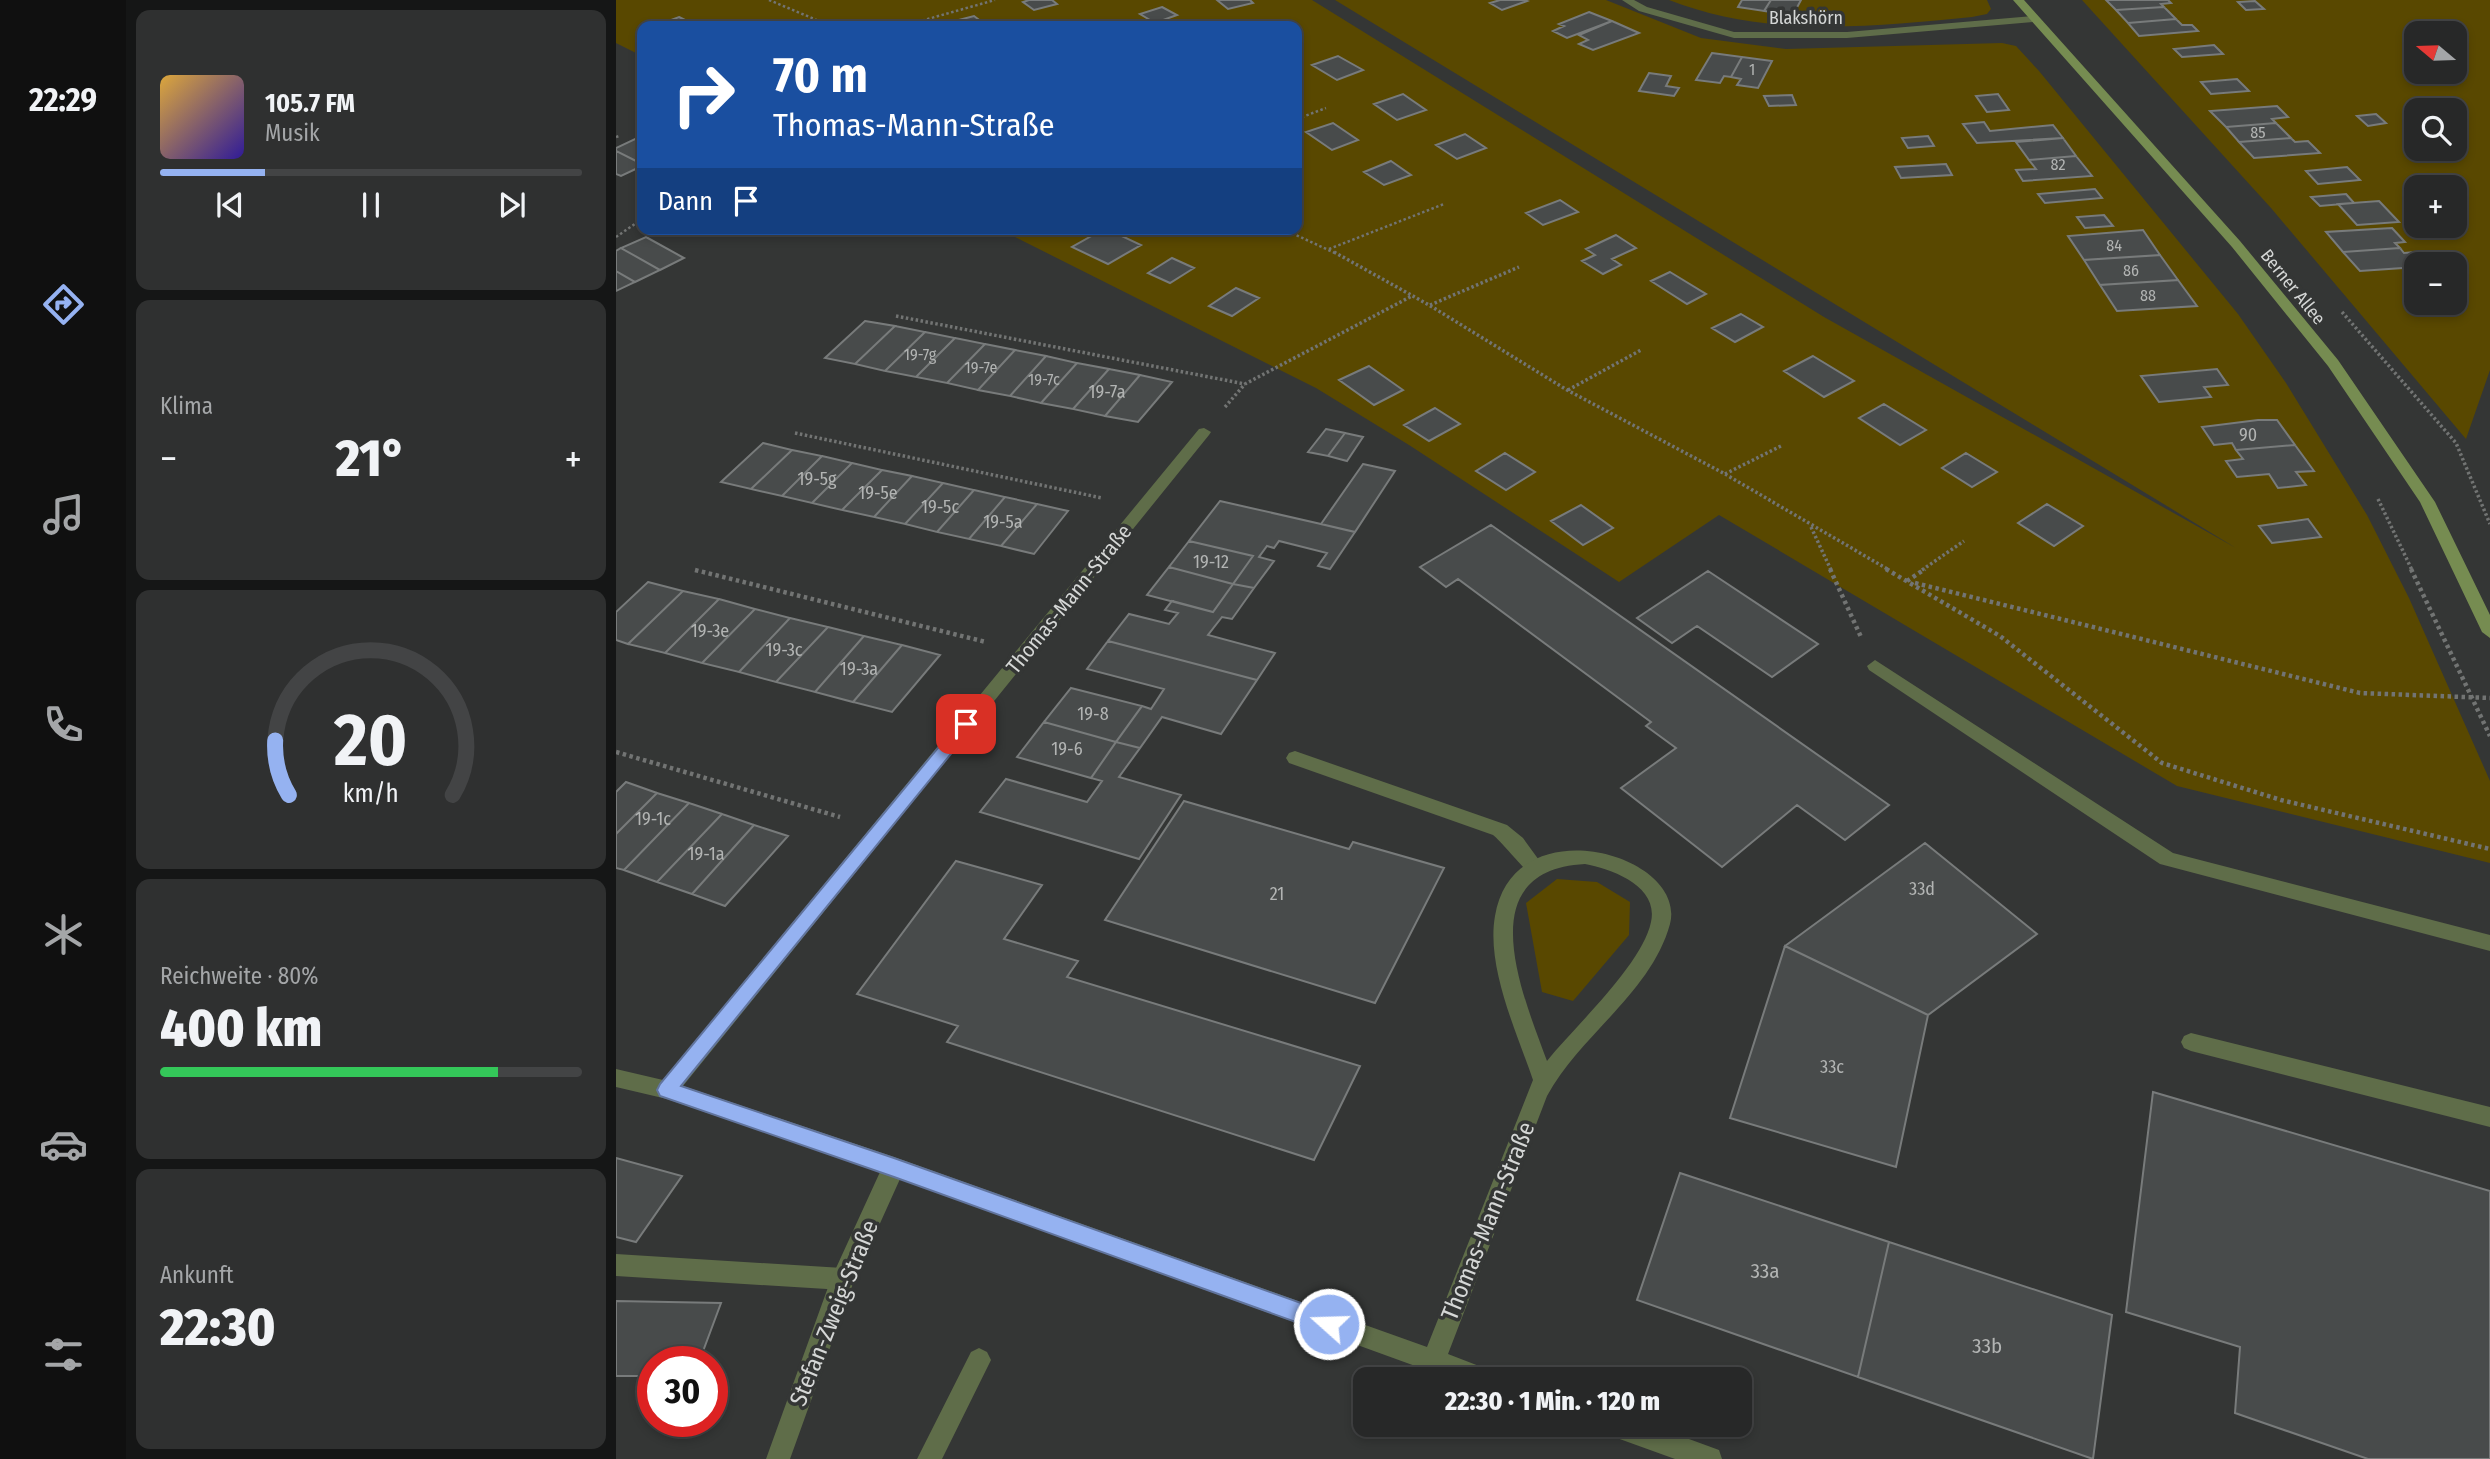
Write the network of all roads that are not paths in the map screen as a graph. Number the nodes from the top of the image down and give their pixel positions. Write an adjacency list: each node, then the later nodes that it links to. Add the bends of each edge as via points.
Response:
1 (1627, 0): 3 (street, Blakshörn, via 1643,9 1734,35 1847,36)
2 (2018, 0): 3 (street, Berner Allee)
3 (2033, 19): 5 (street, Berner Allee, via 2235,244 2333,363 2427,502)
4 (1204, 432): 13 (street, Thomas-Mann-Straße)
5 (2490, 632)
6 (1874, 666): 9 (street, via 2167,859)
7 (1295, 758): 8 (street, via 1500,830)
8 (1535, 867): 12 (street, via 1509,898 1504,924 1508,974); 12 (street, Thomas-Mann-Straße, via 1574,858 1614,862 1635,872 1661,906 1658,931 1646,954)
9 (2490, 943)
10 (2191, 1042): 14 (street)
11 (616, 1078): 13 (street)
12 (1544, 1082): 19 (street, Thomas-Mann-Straße)
13 (667, 1090): 15 (street)
14 (2490, 1117)
15 (894, 1167): 17 (street, Stefan-Zweig-Straße); 19 (street)
16 (616, 1265): 17 (street)
17 (843, 1279): 22 (street, Stefan-Zweig-Straße)
18 (979, 1360): 23 (street)
19 (1433, 1361): 20 (street)
20 (1450, 1367)
21 (1648, 1437): 24 (street)
22 (778, 1459)
23 (929, 1459)
24 (1710, 1459)

